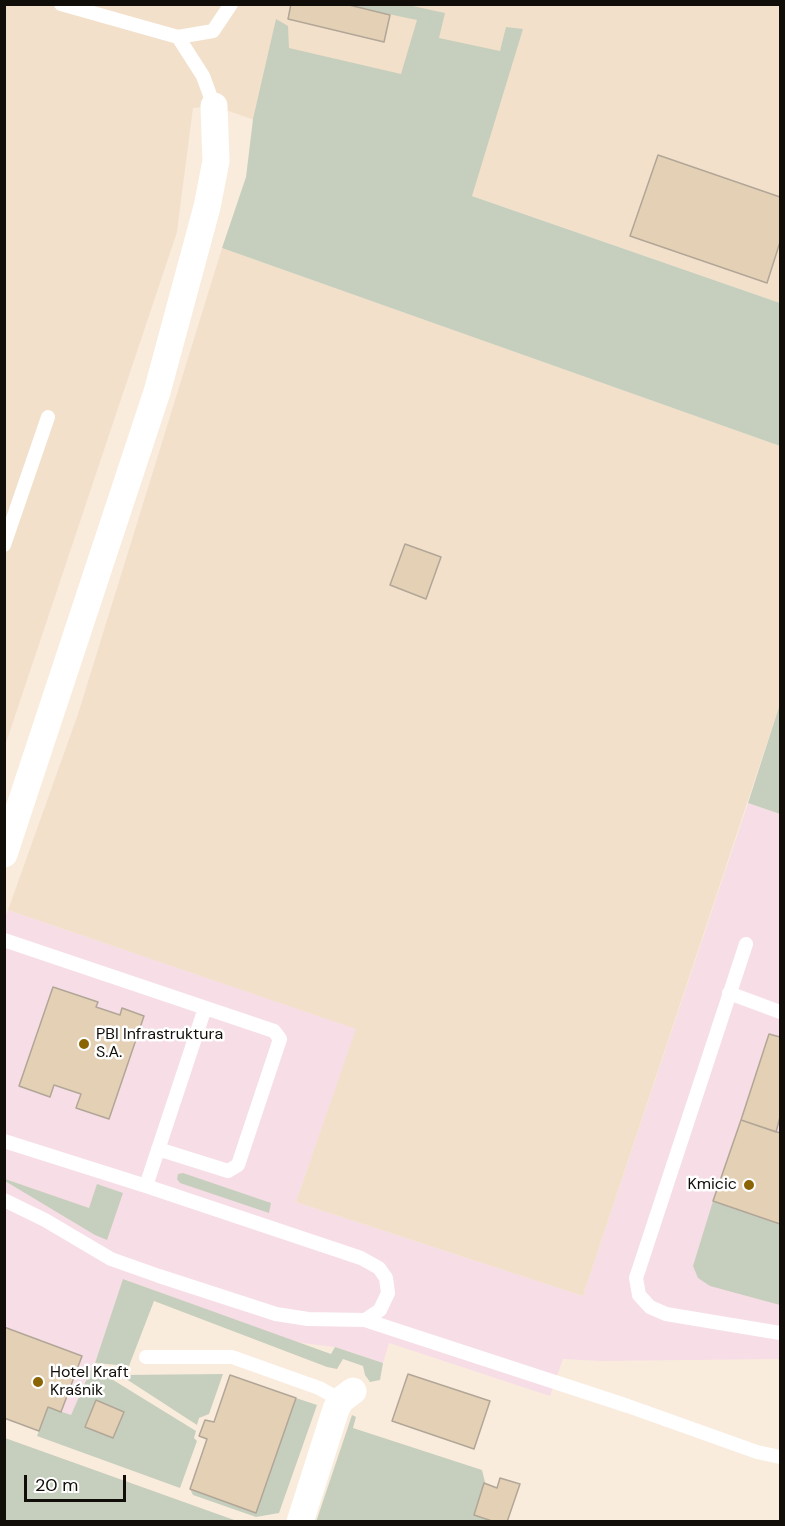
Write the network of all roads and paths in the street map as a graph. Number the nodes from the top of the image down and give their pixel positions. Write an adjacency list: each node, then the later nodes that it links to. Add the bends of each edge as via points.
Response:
1 (61, 4): 3 (lane)
2 (231, 4): 3 (lane, via 213,31)
3 (178, 37): 4 (lane, via 203,76)
4 (214, 106): 7 (street, via 216,161 157,392)
5 (48, 417): 6 (lane)
6 (4, 545)
7 (4, 854)
8 (4, 940): 11 (lane)
9 (746, 944): 10 (lane)
10 (729, 993): 12 (lane); 18 (lane, via 636,1278 639,1295 650,1307 666,1314)
11 (205, 1008): 14 (lane); 14 (lane, via 274,1031 280,1039 238,1165 228,1171)
12 (780, 1012)
13 (4, 1141): 15 (lane)
14 (158, 1149): 15 (lane)
15 (146, 1185): 17 (lane, via 361,1258 379,1268 386,1278 388,1293 380,1310)
16 (6, 1206): 17 (lane, via 45,1220 111,1259 276,1314)
17 (365, 1320): 21 (lane)
18 (780, 1333)
19 (146, 1357): 20 (lane, via 232,1357)
20 (347, 1395): 22 (street, via 336,1408)
21 (780, 1457)
22 (300, 1521)

